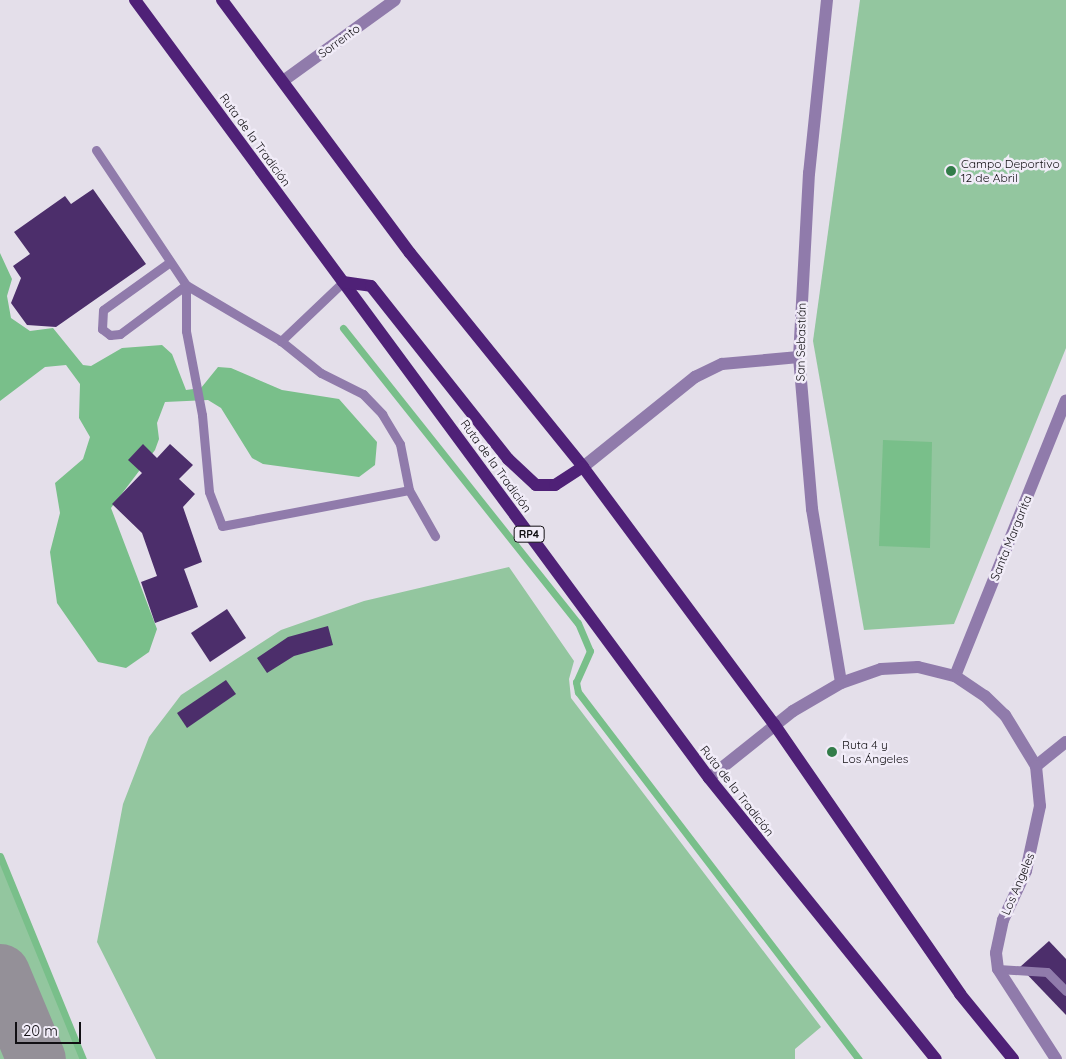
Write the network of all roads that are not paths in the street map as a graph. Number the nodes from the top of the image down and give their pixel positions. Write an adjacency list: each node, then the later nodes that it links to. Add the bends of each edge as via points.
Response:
1 (135, 0): 8 (main road, Ruta de la Tradición / RP4)
2 (222, 0): 5 (main road)
3 (395, 0): 5 (street, Sorrento)
4 (827, 0): 11 (street, San Sebastián, via 809,172)
5 (283, 81): 13 (main road, via 410,253)
6 (96, 150): 7 (lane)
7 (170, 262): 9 (lane); 9 (lane, via 102,310 102,330 120,334)
8 (343, 282): 10 (lane); 13 (main road, via 372,286 508,459 536,485 555,485); 21 (main road, Ruta de la Tradición / RP4)
9 (186, 285): 10 (lane); 14 (lane, via 192,374 202,415 209,492 222,526)
10 (281, 341): 14 (lane, via 320,373 363,394 382,414 400,444)
11 (799, 357): 13 (street, via 722,364 695,378); 17 (street, San Sebastián, via 812,509)
12 (1066, 400): 16 (street, Santa Margarita)
13 (583, 467): 18 (main road)
14 (409, 490): 15 (lane)
15 (436, 536)
16 (956, 676): 17 (street, via 918,668 881,669); 20 (street, via 1005,715)
17 (841, 683): 18 (street)
18 (774, 724): 21 (street); 25 (main road, via 960,994)
19 (1066, 742): 20 (street)
20 (1036, 766): 22 (street, Los Angeles, via 1036,838 1003,920)
21 (708, 778): 24 (main road, Ruta de la Tradición / RP4)
22 (998, 969): 23 (lane, via 1047,972); 26 (street)
23 (1066, 991)
24 (936, 1059)
25 (1013, 1059)
26 (1056, 1059)

